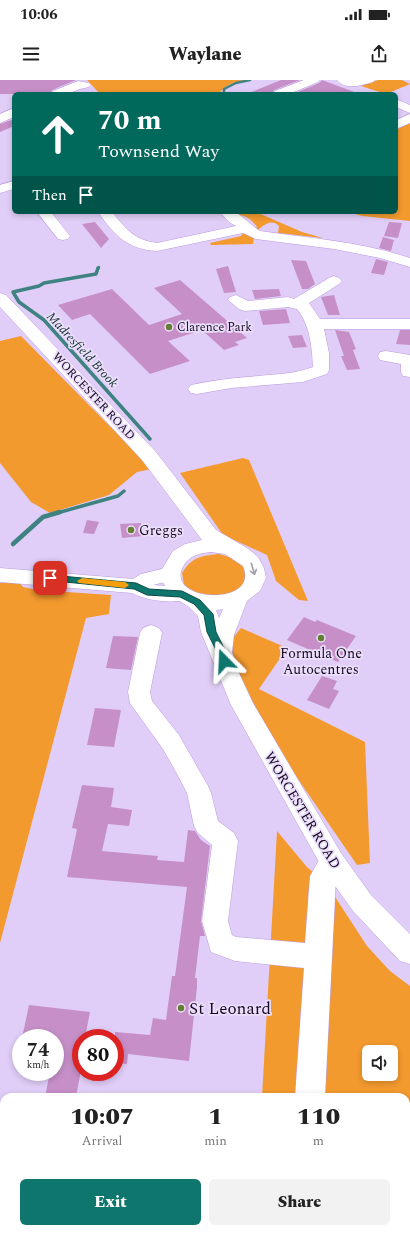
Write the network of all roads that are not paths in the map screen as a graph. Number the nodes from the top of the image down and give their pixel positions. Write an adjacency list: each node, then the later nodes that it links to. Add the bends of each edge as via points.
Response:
1 (314, 80): 6 (main road)
2 (343, 80): 3 (main road, via 353,84)
3 (369, 80)
4 (85, 85): 5 (main road, via 78,85)
5 (62, 92)
6 (284, 92)
7 (398, 105): 8 (main road)
8 (410, 109)
9 (12, 113): 11 (main road)
10 (410, 118): 12 (main road)
11 (0, 119)
12 (398, 124)
13 (12, 186): 14 (main road)
14 (0, 189)
15 (46, 214): 19 (main road)
16 (106, 214): 18 (main road, via 132,242 143,246 157,247)
17 (230, 214): 18 (main road, via 244,224)
18 (245, 228): 20 (main road, via 260,236)
19 (61, 230)
20 (406, 257)
21 (334, 281): 24 (main road)
22 (0, 298): 30 (main road, WORCESTER ROAD, via 149,456)
23 (236, 300): 24 (main road, via 245,306 288,302)
24 (296, 304): 25 (main road, via 305,308)
25 (313, 324): 26 (main road); 29 (main road, via 321,352 321,370 303,377 231,383)
26 (410, 324)
27 (386, 356): 28 (main road, via 409,360)
28 (410, 372)
29 (197, 389)
30 (182, 499): 31 (main road, WORCESTER ROAD, via 209,534); 32 (main road)
31 (226, 547): 32 (main road, via 202,546); 37 (main road, one-way to 37, via 240,552 250,560 255,570 255,581 248,591)
32 (187, 551): 33 (main road, via 171,568)
33 (170, 574): 35 (main road, via 148,578); 36 (main road, via 176,589)
34 (0, 575): 35 (main road)
35 (136, 586): 36 (main road, via 147,592)
36 (189, 598): 37 (main road, via 212,604); 39 (main road, via 208,614 212,632)
37 (238, 598): 39 (main road, via 223,635)
38 (151, 633): 42 (main road, via 136,712 171,742 199,793 207,826 225,841 215,921 221,943 235,948)
39 (222, 652): 40 (main road, WORCESTER ROAD, via 227,671 242,705)
40 (332, 861): 41 (main road, WORCESTER ROAD, via 362,903); 42 (main road, via 324,876)
41 (410, 952)
42 (318, 957): 43 (main road)
43 (310, 1093)

